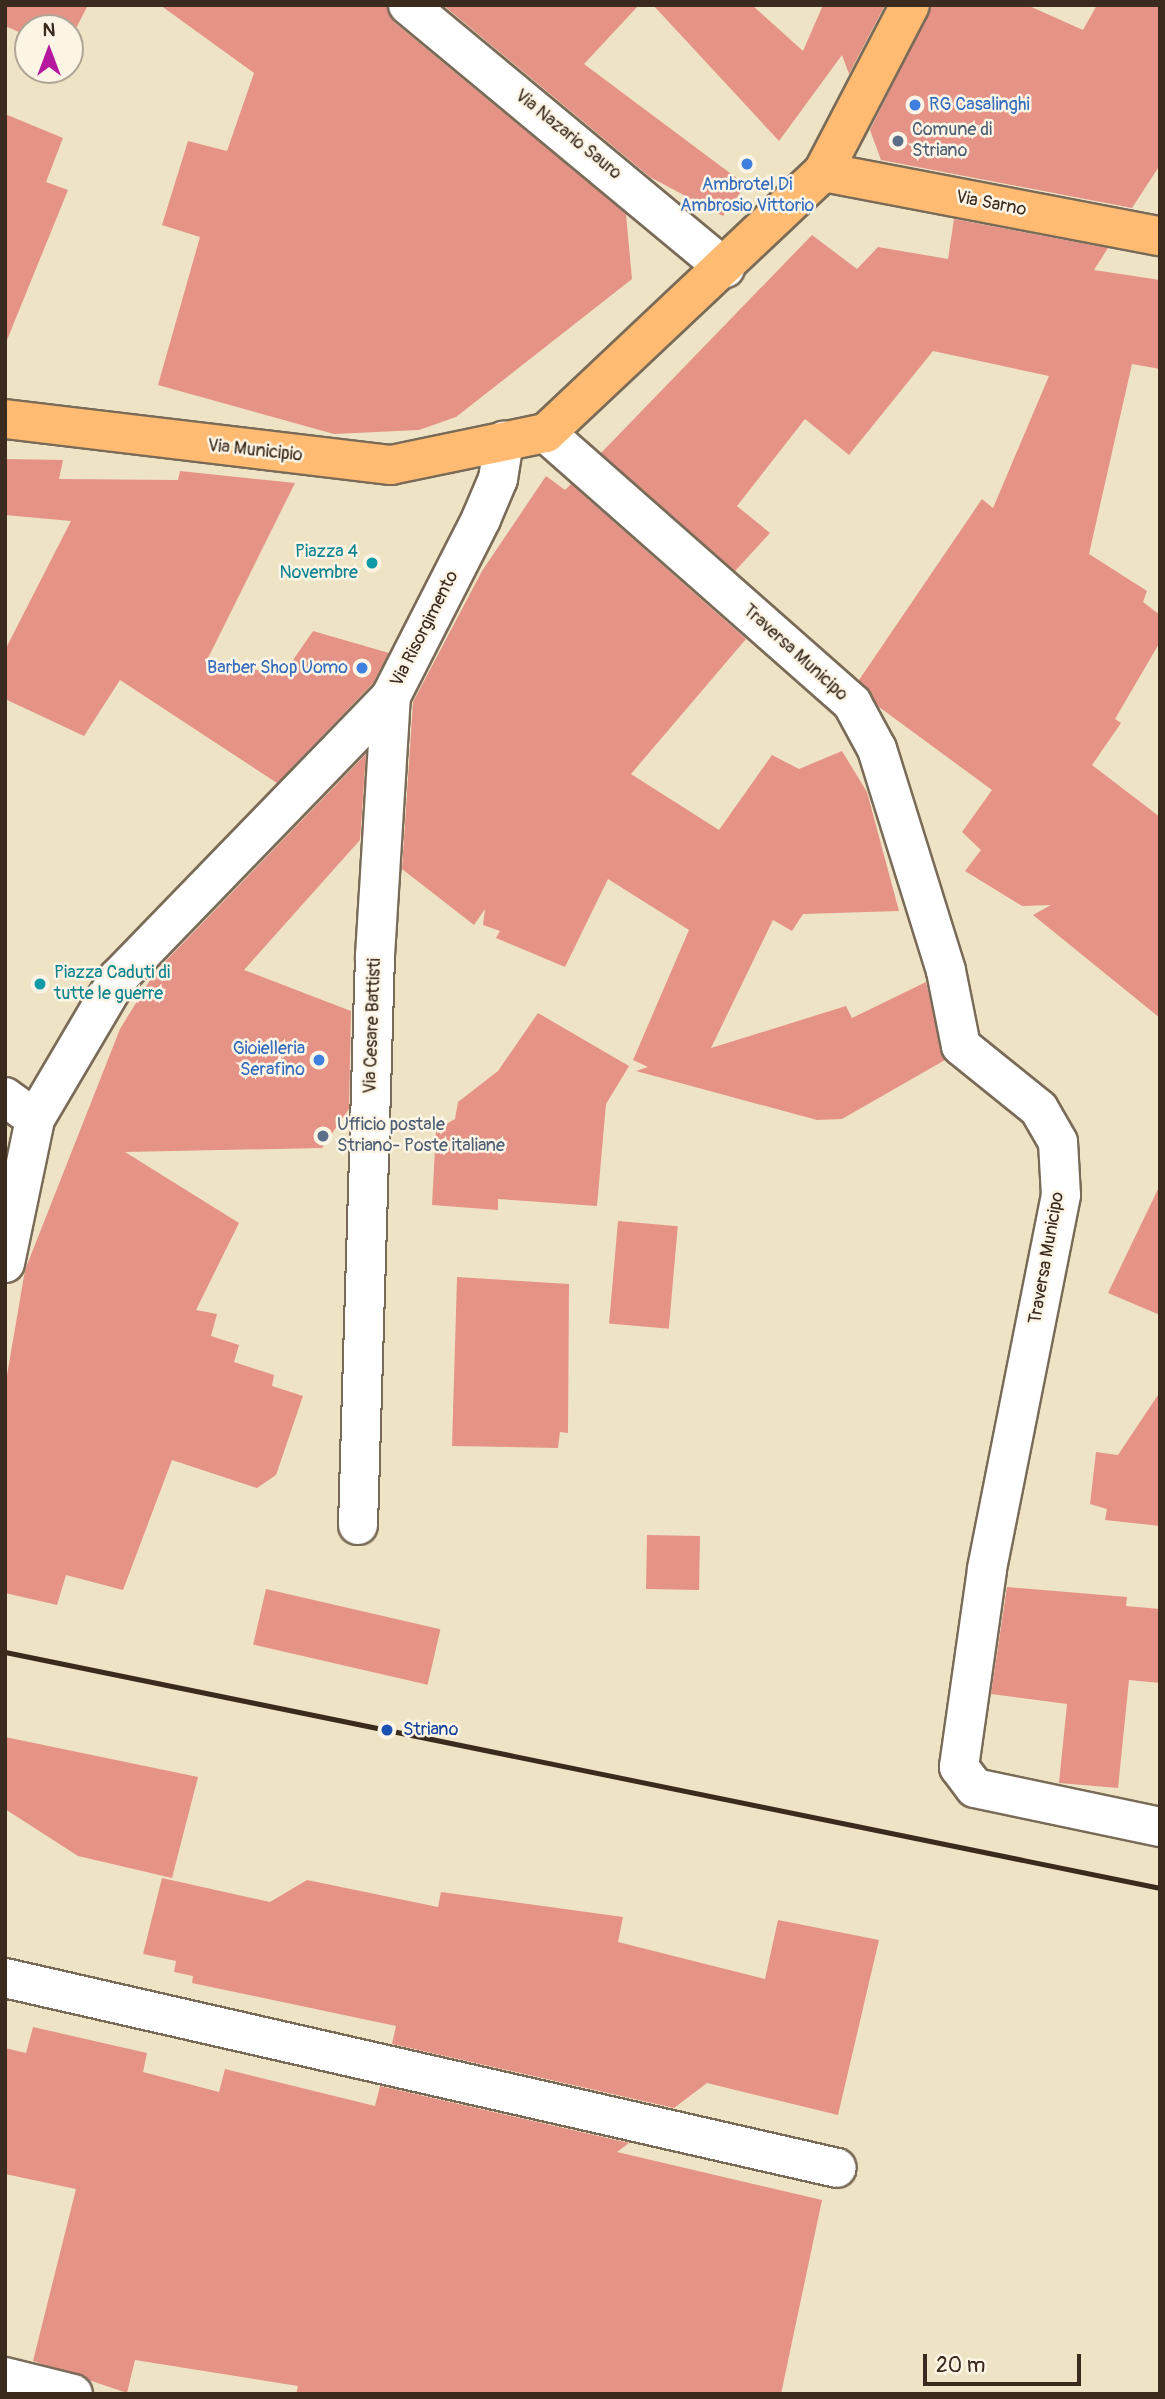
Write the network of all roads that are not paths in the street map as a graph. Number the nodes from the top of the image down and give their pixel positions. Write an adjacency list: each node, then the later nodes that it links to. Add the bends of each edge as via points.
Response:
1 (408, 5): 5 (street, Via Nazario Sauro)
2 (910, 5): 3 (main road)
3 (823, 172): 4 (main road, Via Sarno); 5 (main road)
4 (1160, 236)
5 (725, 268): 7 (main road)
6 (5, 419): 8 (main road, Via Municipio, via 391,465)
7 (546, 433): 8 (main road); 13 (street, Traversa Municipo, via 852,703 877,749 946,971 961,1046 1039,1109 1058,1142 1061,1195 987,1570 960,1767 975,1788)
8 (504, 440): 9 (street, Via Risorgimento, via 498,479 481,519)
9 (391, 695): 10 (street, Via Risorgimento, via 118,978); 12 (street, Via Cesare Battisti, via 375,956)
10 (20, 1108): 11 (street, Via Risorgimento)
11 (5, 1263)
12 (358, 1525)
13 (1160, 1827)
14 (5, 1978): 15 (street)
15 (837, 2168)
16 (5, 2377): 17 (street)
17 (73, 2394)

